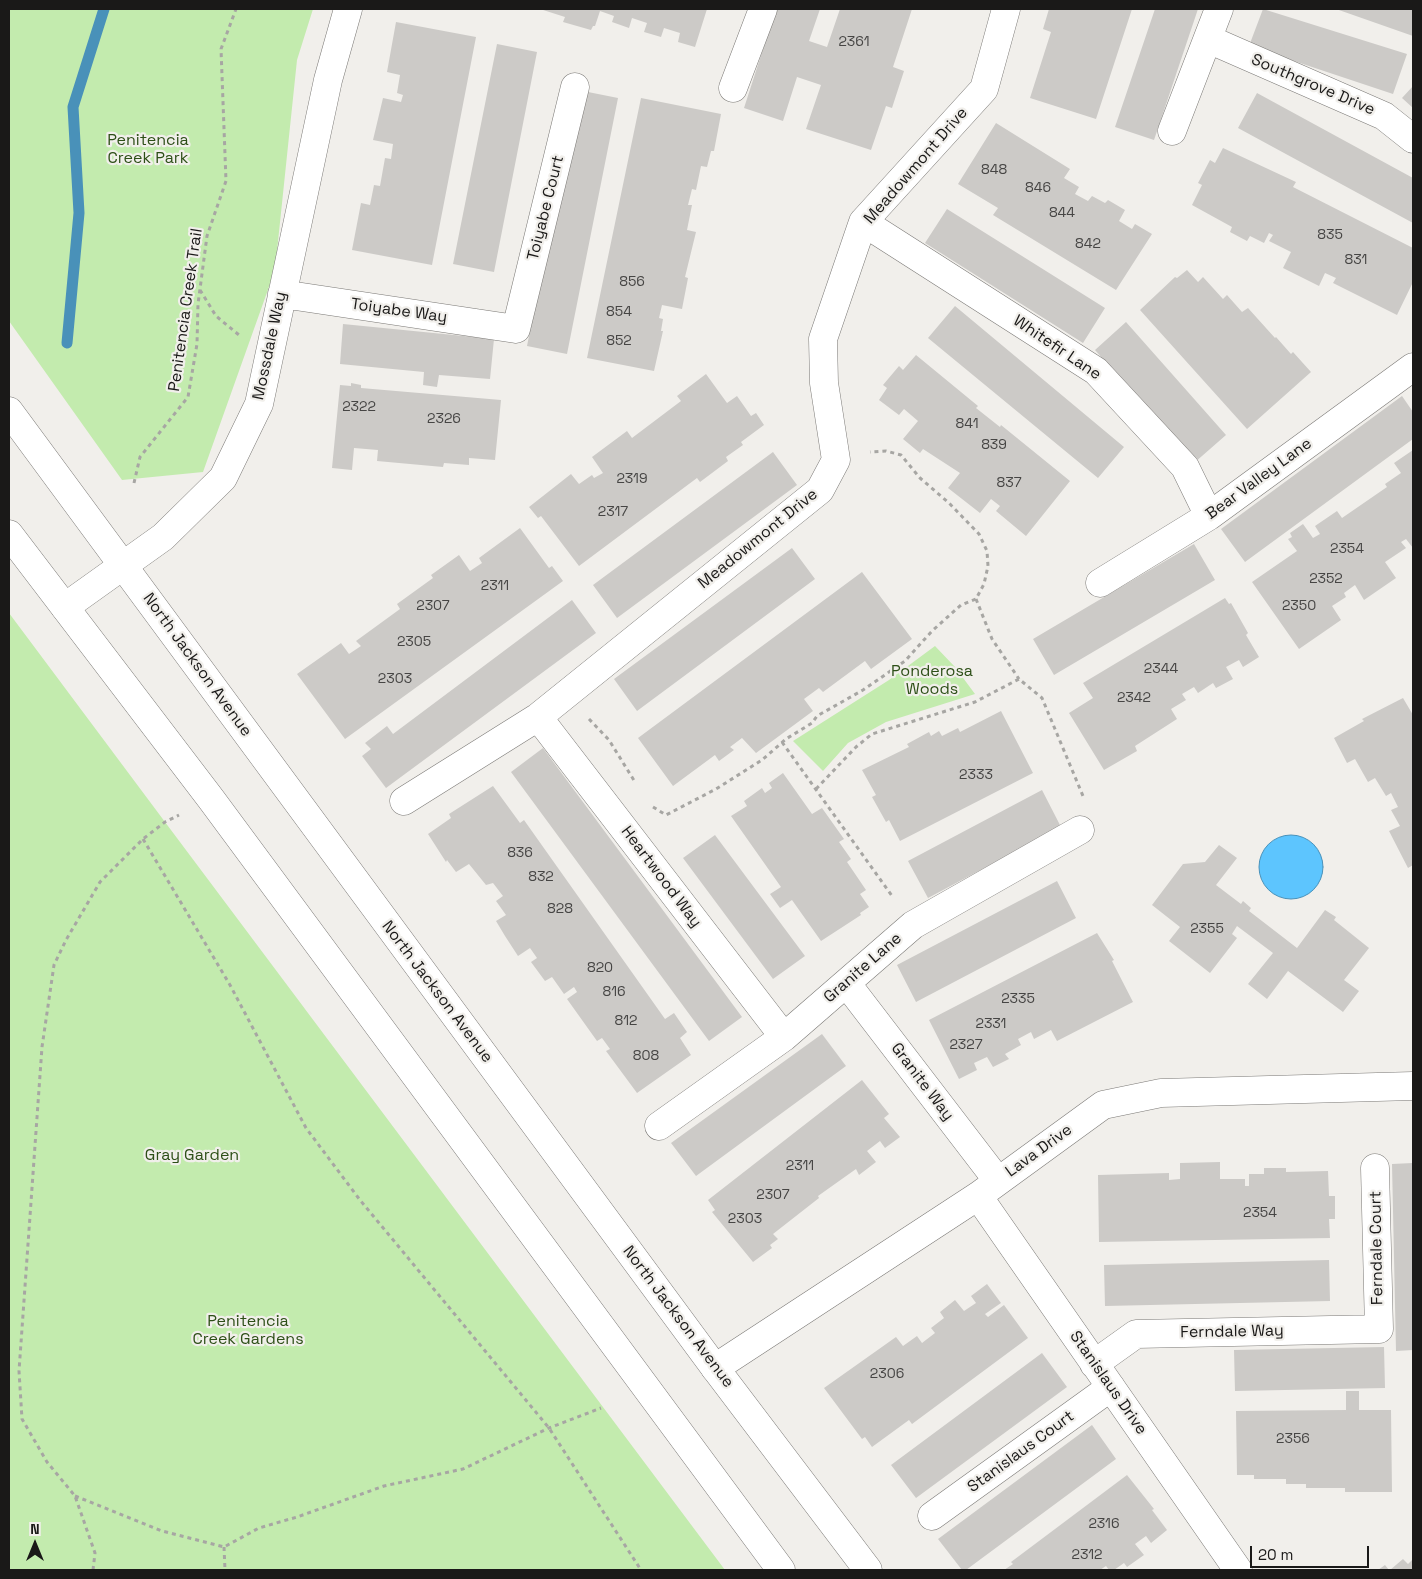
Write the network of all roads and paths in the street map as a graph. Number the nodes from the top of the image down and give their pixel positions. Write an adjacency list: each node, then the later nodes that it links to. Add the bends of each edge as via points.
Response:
1 (236, 9): 12 (path, Penitencia Creek Trail, via 221,49 226,181 207,236)
2 (348, 9): 13 (street, Mossdale Way, via 328,80)
3 (763, 9): 8 (street)
4 (1006, 9): 11 (street, Meadowmont Drive, via 984,89)
5 (1219, 9): 6 (street)
6 (1208, 39): 9 (street); 10 (street, Southgrove Drive, via 1384,116)
7 (575, 87): 14 (street, Toiyabe Court)
8 (732, 88)
9 (1172, 131)
10 (1413, 139)
11 (864, 222): 20 (street, Whitefir Lane, via 1096,371 1184,467); 28 (street, Meadowmont Drive, via 823,339 824,383 836,460 820,490)
12 (200, 289): 15 (path, via 216,316 236,335); 19 (path, Penitencia Creek Trail, via 197,344 188,397 140,457)
13 (282, 294): 14 (street, Toiyabe Way); 15 (street, Mossdale Way)
14 (516, 329)
15 (272, 341): 22 (street, Mossdale Way, via 258,404 224,478 163,537)
16 (1413, 367): 20 (street, Bear Valley Lane)
17 (9, 411): 22 (street, North Jackson Avenue)
18 (869, 452): 24 (path, via 886,451 901,456 979,534 988,566)
19 (134, 483)
20 (1209, 516): 23 (street, Bear Valley Lane)
21 (9, 534): 25 (street)
22 (123, 564): 25 (street, Mossdale Way); 46 (street, North Jackson Avenue)
23 (1100, 583)
24 (976, 599): 26 (path, via 992,639); 29 (path, via 961,605 905,661)
25 (65, 607): 56 (street, via 217,807)
26 (1019, 679): 31 (path, via 975,702 872,734); 35 (path, via 1042,698 1063,744 1084,799)
27 (584, 712): 30 (path, via 609,740)
28 (538, 717): 32 (street, Meadowmont Drive); 39 (street, Heartwood Way)
29 (782, 742): 31 (path); 33 (path, via 762,760 732,779 666,815)
30 (636, 785)
31 (816, 789): 37 (path)
32 (404, 801)
33 (652, 806)
34 (165, 822): 36 (path)
35 (1080, 830): 38 (street, Granite Lane, via 913,925)
36 (143, 839): 49 (path, via 230,985 306,1128 360,1200); 50 (path, via 100,882 66,940 54,965 42,1047 19,1371 22,1419 47,1462)
37 (892, 897)
38 (847, 984): 39 (street, Granite Lane); 43 (street, Granite Way)
39 (784, 1037): 41 (street, Granite Lane)
40 (1413, 1086): 43 (street, Lava Drive, via 1162,1093 1103,1105)
41 (659, 1126)
42 (1375, 1168): 44 (street, Ferndale Court)
43 (988, 1189): 45 (street, Stanislaus Drive); 46 (street, Lava Drive)
44 (1379, 1329): 45 (street, Ferndale Way, via 1136,1334)
45 (1094, 1364): 47 (street, Stanislaus Drive)
46 (715, 1368): 57 (street, North Jackson Avenue)
47 (1111, 1387): 51 (street, Stanislaus Court); 58 (street, Stanislaus Drive)
48 (601, 1408): 49 (path)
49 (549, 1428): 52 (path, via 463,1469 384,1486 259,1528); 55 (path)
50 (75, 1496): 52 (path, via 162,1531); 53 (path, via 95,1553)
51 (932, 1516)
52 (224, 1548): 54 (path)
53 (93, 1570)
54 (225, 1570)
55 (641, 1570)
56 (781, 1570)
57 (868, 1570)
58 (1238, 1570)

